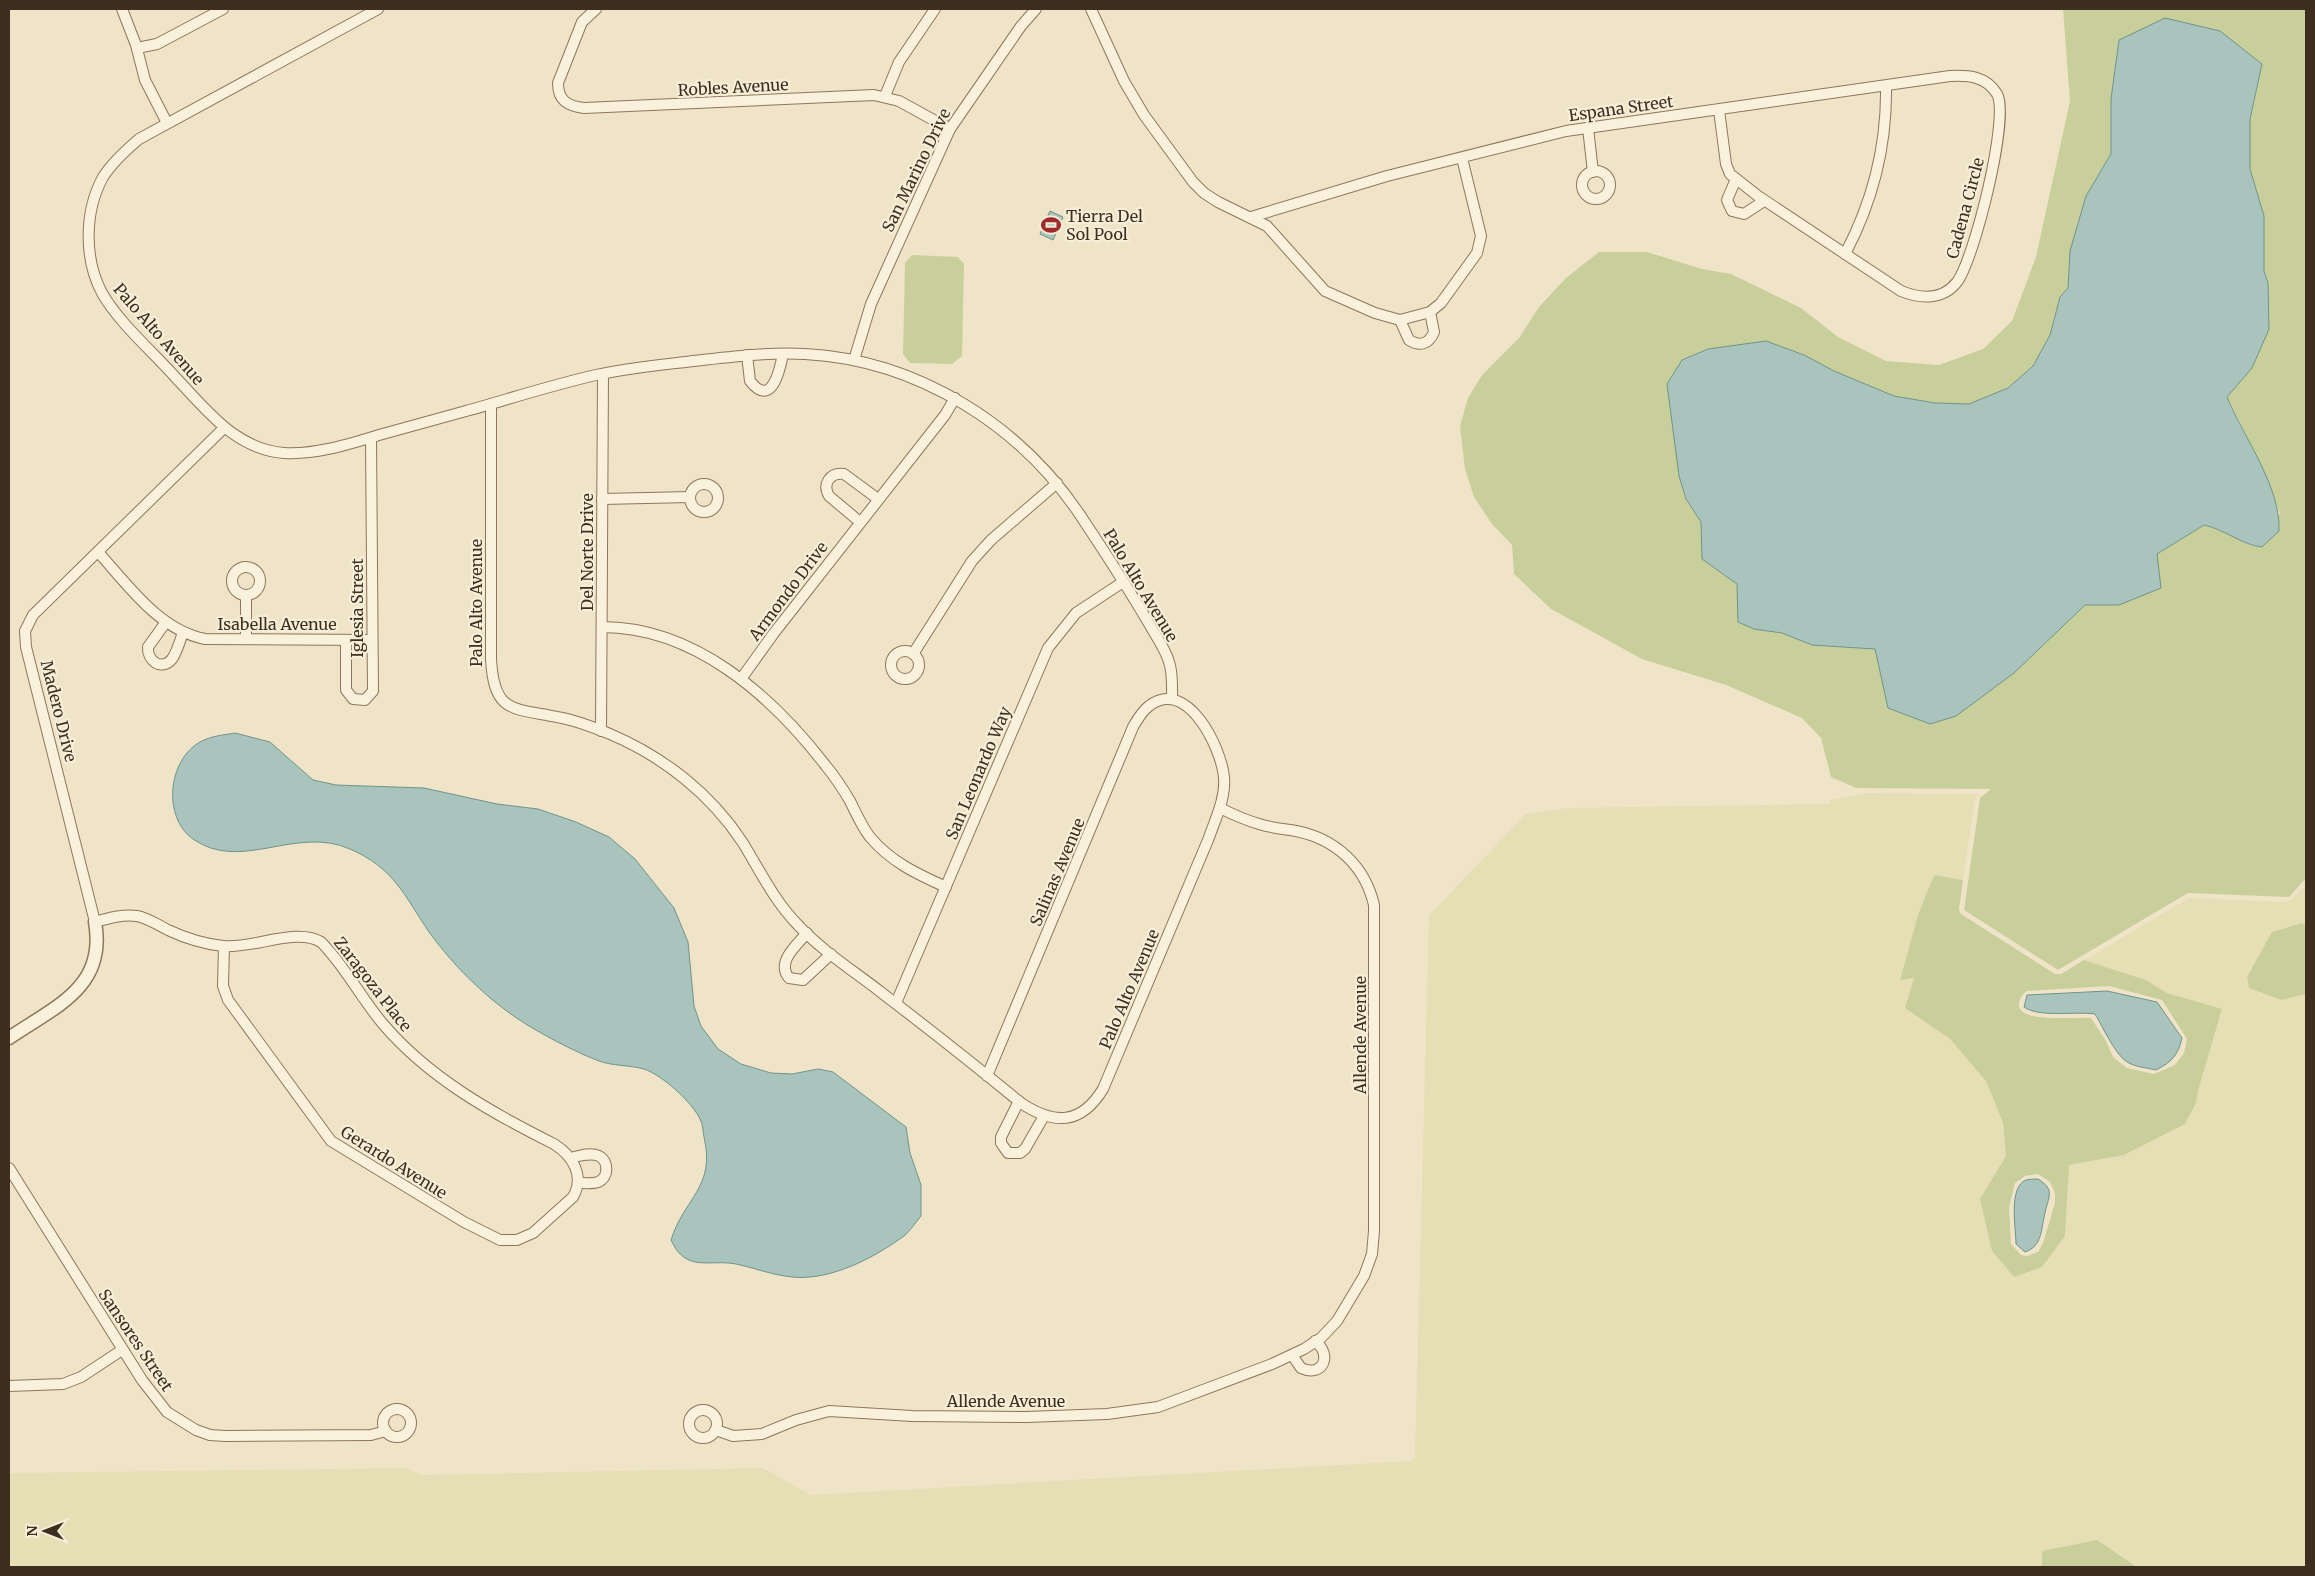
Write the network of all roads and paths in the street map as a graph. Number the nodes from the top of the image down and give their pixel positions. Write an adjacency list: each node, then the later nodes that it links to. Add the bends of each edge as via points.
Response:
1 (122, 9): 8 (street)
2 (223, 9): 8 (street, via 157,44)
3 (378, 9): 13 (street, Palo Alto Avenue)
4 (596, 9): 11 (street, Robles Avenue, via 582,22 558,83 558,92 571,107)
5 (935, 9): 11 (street, via 899,62)
6 (1036, 9): 15 (street, San Marino Drive, via 1015,34)
7 (1091, 9): 20 (street, via 1144,115 1193,182 1218,202)
8 (137, 48): 13 (street, via 145,80)
9 (1886, 86): 10 (street, Espana Street, via 1967,76 1986,82); 12 (street, Espana Street); 21 (street, via 1884,136 1876,173 1865,210)
10 (1997, 94): 21 (street, Cadena Circle, via 2000,119 1994,157 1976,236 1957,282 1945,293 1916,297)
11 (885, 96): 15 (street, Robles Avenue)
12 (1719, 110): 14 (street, Espana Street); 18 (street, Cadena Circle, via 1726,164)
13 (167, 123): 30 (street, Palo Alto Avenue, via 139,139 104,175 91,213 89,253 103,294 113,308)
14 (1588, 128): 16 (street, Espana Street); 17 (street)
15 (950, 129): 26 (street, San Marino Drive, via 871,304)
16 (1462, 158): 20 (street, Espana Street, via 1387,176); 22 (street, via 1481,236 1480,245 1469,266 1441,303)
17 (1593, 172)
18 (1736, 179): 19 (street, Cadena Circle); 19 (street, via 1727,200 1732,211 1744,214)
19 (1764, 200): 21 (street, Cadena Circle)
20 (1251, 217): 23 (street, via 1267,226 1325,291)
21 (1845, 254)
22 (1430, 312): 23 (street); 23 (street, via 1434,332 1427,342 1421,344 1409,340)
23 (1400, 320)
24 (784, 354): 25 (street, Palo Alto Avenue); 25 (street, via 777,381 766,389 760,389 750,381); 26 (street, Palo Alto Avenue)
25 (747, 355): 27 (street, Palo Alto Avenue)
26 (854, 360): 28 (street, Palo Alto Avenue, via 894,372)
27 (603, 374): 29 (street, Palo Alto Avenue); 34 (street, Del Norte Drive)
28 (955, 398): 32 (street, Palo Alto Avenue, via 1021,446); 35 (street, Armondo Drive)
29 (491, 404): 31 (street, Palo Alto Avenue); 49 (street, Palo Alto Avenue, via 491,659 496,690 509,706 518,711 564,718)
30 (224, 428): 31 (street, Palo Alto Avenue, via 260,448 281,453 323,450); 37 (street, Madero Drive)
31 (372, 438): 45 (street, Iglesia Street)
32 (1057, 483): 38 (street, Palo Alto Avenue); 46 (street, via 991,540 972,561)
33 (690, 498): 34 (street)
34 (602, 499): 41 (street, Del Norte Drive)
35 (878, 500): 36 (street, Armondo Drive); 36 (street, via 844,474 832,475 828,479 829,496)
36 (860, 522): 47 (street, Armondo Drive)
37 (98, 552): 40 (street, Isabella Avenue); 52 (street, Madero Drive, via 33,615 25,639)
38 (1124, 582): 48 (street, Palo Alto Avenue, via 1170,662); 51 (street, San Leonardo Way, via 1076,613 1048,648)
39 (246, 595): 43 (street)
40 (166, 622): 42 (street, Isabella Avenue); 42 (street, via 148,647 147,653 154,663 160,665 171,660)
41 (602, 627): 47 (street, via 637,629 662,636 689,647); 49 (street, Del Norte Drive)
42 (183, 632): 43 (street, Isabella Avenue, via 205,639)
43 (246, 639): 44 (street, Isabella Avenue)
44 (346, 640): 45 (street, Isabella Avenue); 45 (street, Iglesia Street, via 346,690 348,695 359,701 365,700 373,691)
45 (372, 640)
46 (913, 654)
47 (741, 680): 51 (street, via 779,711 806,741 839,784 869,836 906,869)
48 (1172, 699): 50 (street, Palo Alto Avenue, via 1191,711 1216,744 1224,778); 58 (street, Salinas Avenue, via 1148,706 1133,728)
49 (601, 731): 53 (street, Palo Alto Avenue, via 645,751 690,782 730,825 772,893)
50 (1220, 808): 60 (street, Palo Alto Avenue, via 1103,1089 1083,1112 1060,1119); 64 (street, Allende Avenue, via 1258,824 1329,842 1357,866 1366,880 1374,905 1372,1254 1351,1302 1337,1322)
51 (946, 887): 56 (street, San Leonardo Way)
52 (95, 922): 54 (street, Zaragoza Place, via 135,916 187,937); 57 (street, Madero Drive, via 96,958 78,990)
53 (807, 933): 55 (street, Palo Alto Avenue); 55 (street, via 785,961 784,970 790,978 802,980)
54 (224, 946): 61 (street, Zaragoza Place, via 258,944 299,936 321,942 385,1026 422,1064 464,1093 560,1147); 63 (street, Gerardo Avenue, via 223,986 228,1000 312,1119 337,1146 464,1222 504,1241 520,1240 533,1233 573,1197)
55 (831, 954): 56 (street, Palo Alto Avenue)
56 (896, 1003): 58 (street, Palo Alto Avenue)
57 (9, 1038)
58 (987, 1076): 59 (street, Palo Alto Avenue)
59 (1019, 1101): 60 (street, Palo Alto Avenue); 60 (street, via 1001,1137 1008,1153 1025,1149)
60 (1044, 1116)
61 (571, 1158): 63 (street, Zaragoza Place, via 577,1170); 63 (street, via 595,1155 603,1159 606,1168 605,1176 598,1182)
62 (9, 1168): 65 (street, Sansores Street)
63 (578, 1183)
64 (1315, 1341): 66 (street, Allende Avenue); 66 (street, via 1324,1349 1320,1368 1314,1371 1301,1368)
65 (122, 1350): 67 (street, via 81,1377 62,1384); 69 (street, Sansores Street, via 167,1412 196,1430 225,1436 371,1436)
66 (1292, 1355): 68 (street, Allende Avenue, via 1182,1399 1133,1411 1084,1416 956,1417 829,1411 762,1434 733,1436)
67 (9, 1386)
68 (716, 1430)
69 (386, 1431)

